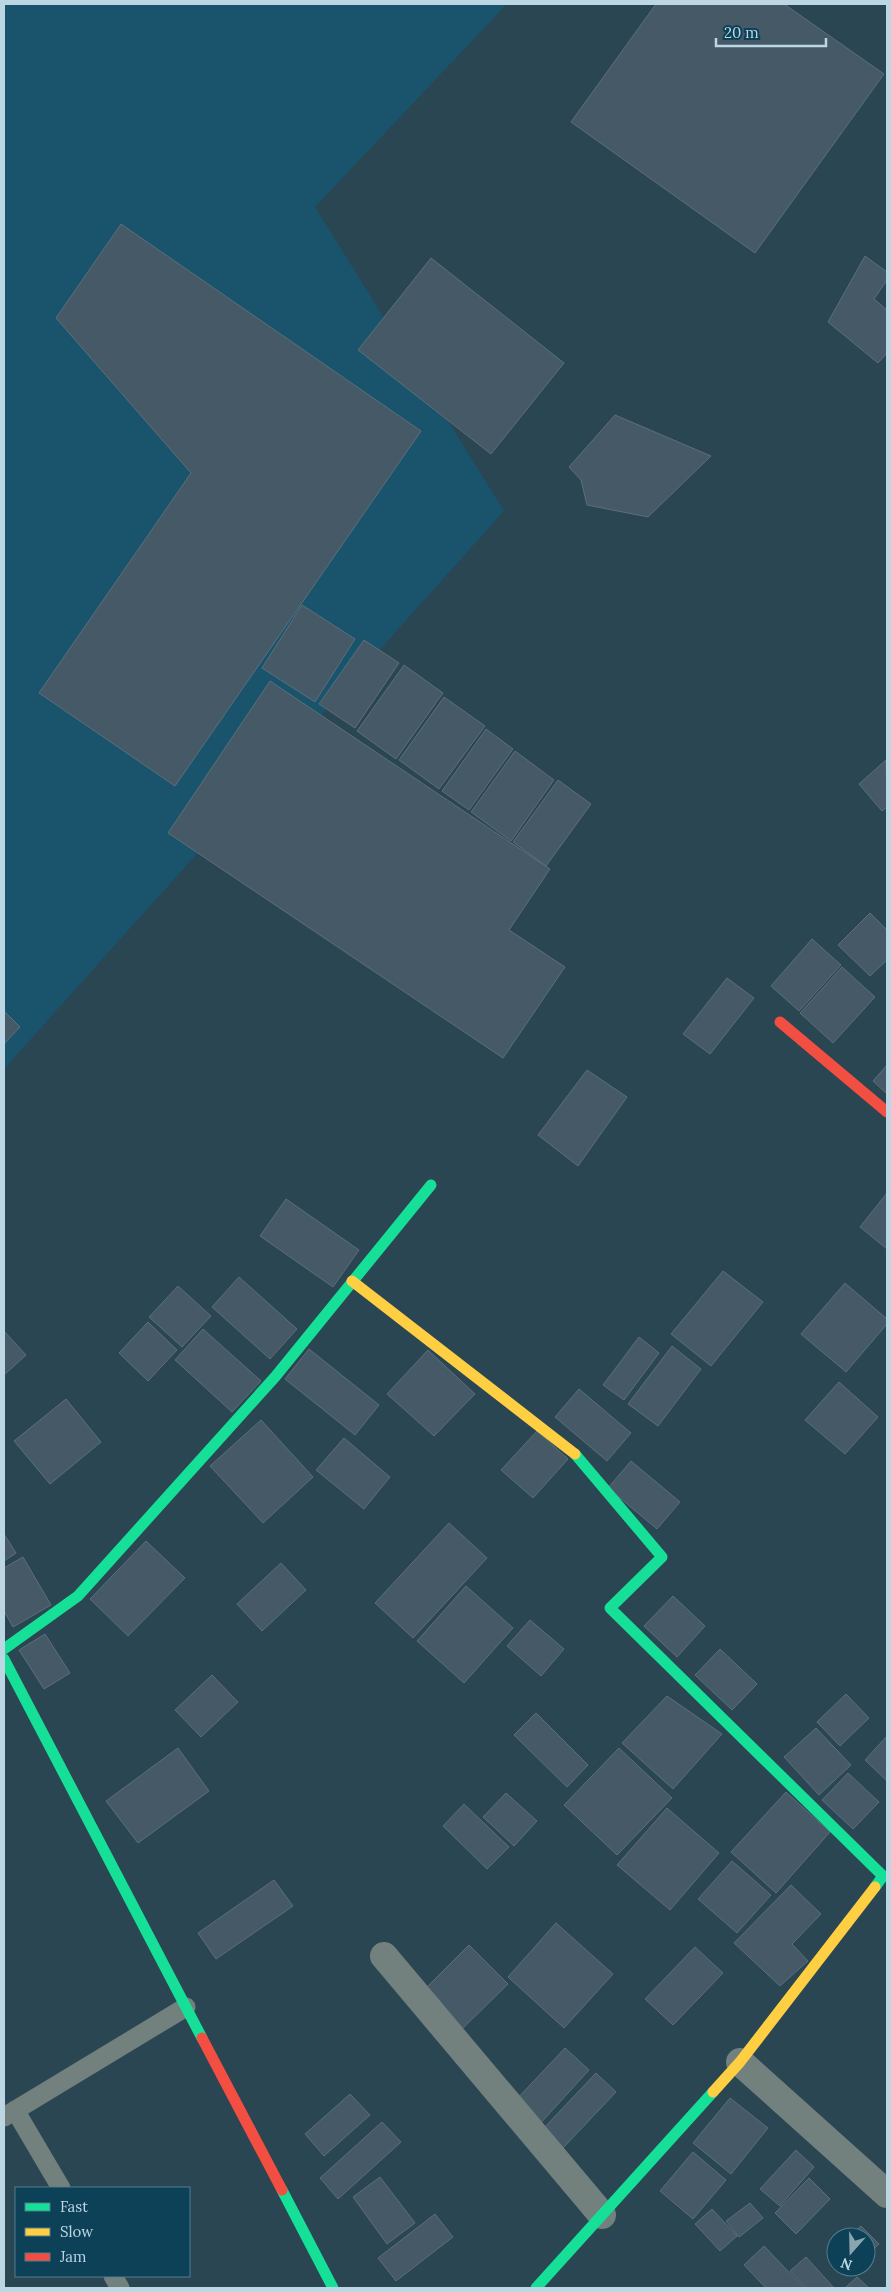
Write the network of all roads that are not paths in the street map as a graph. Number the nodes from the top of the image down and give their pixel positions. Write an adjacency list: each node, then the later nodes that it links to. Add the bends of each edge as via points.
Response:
1 (780, 1022): 2 (street)
2 (887, 1112)
3 (431, 1185): 4 (street)
4 (352, 1281): 5 (street, via 275,1377 78,1596); 7 (street, via 571,1449 662,1557 610,1608)
5 (4, 1649)
6 (4, 1659): 9 (street)
7 (886, 1875): 10 (street)
8 (384, 1956): 14 (street)
9 (186, 2007): 11 (lane); 17 (street)
10 (740, 2062): 13 (street); 14 (street)
11 (9, 2113): 12 (lane)
12 (60, 2187)
13 (887, 2194)
14 (602, 2215): 18 (street)
15 (114, 2277): 16 (lane)
16 (120, 2288)
17 (333, 2288)
18 (536, 2288)

